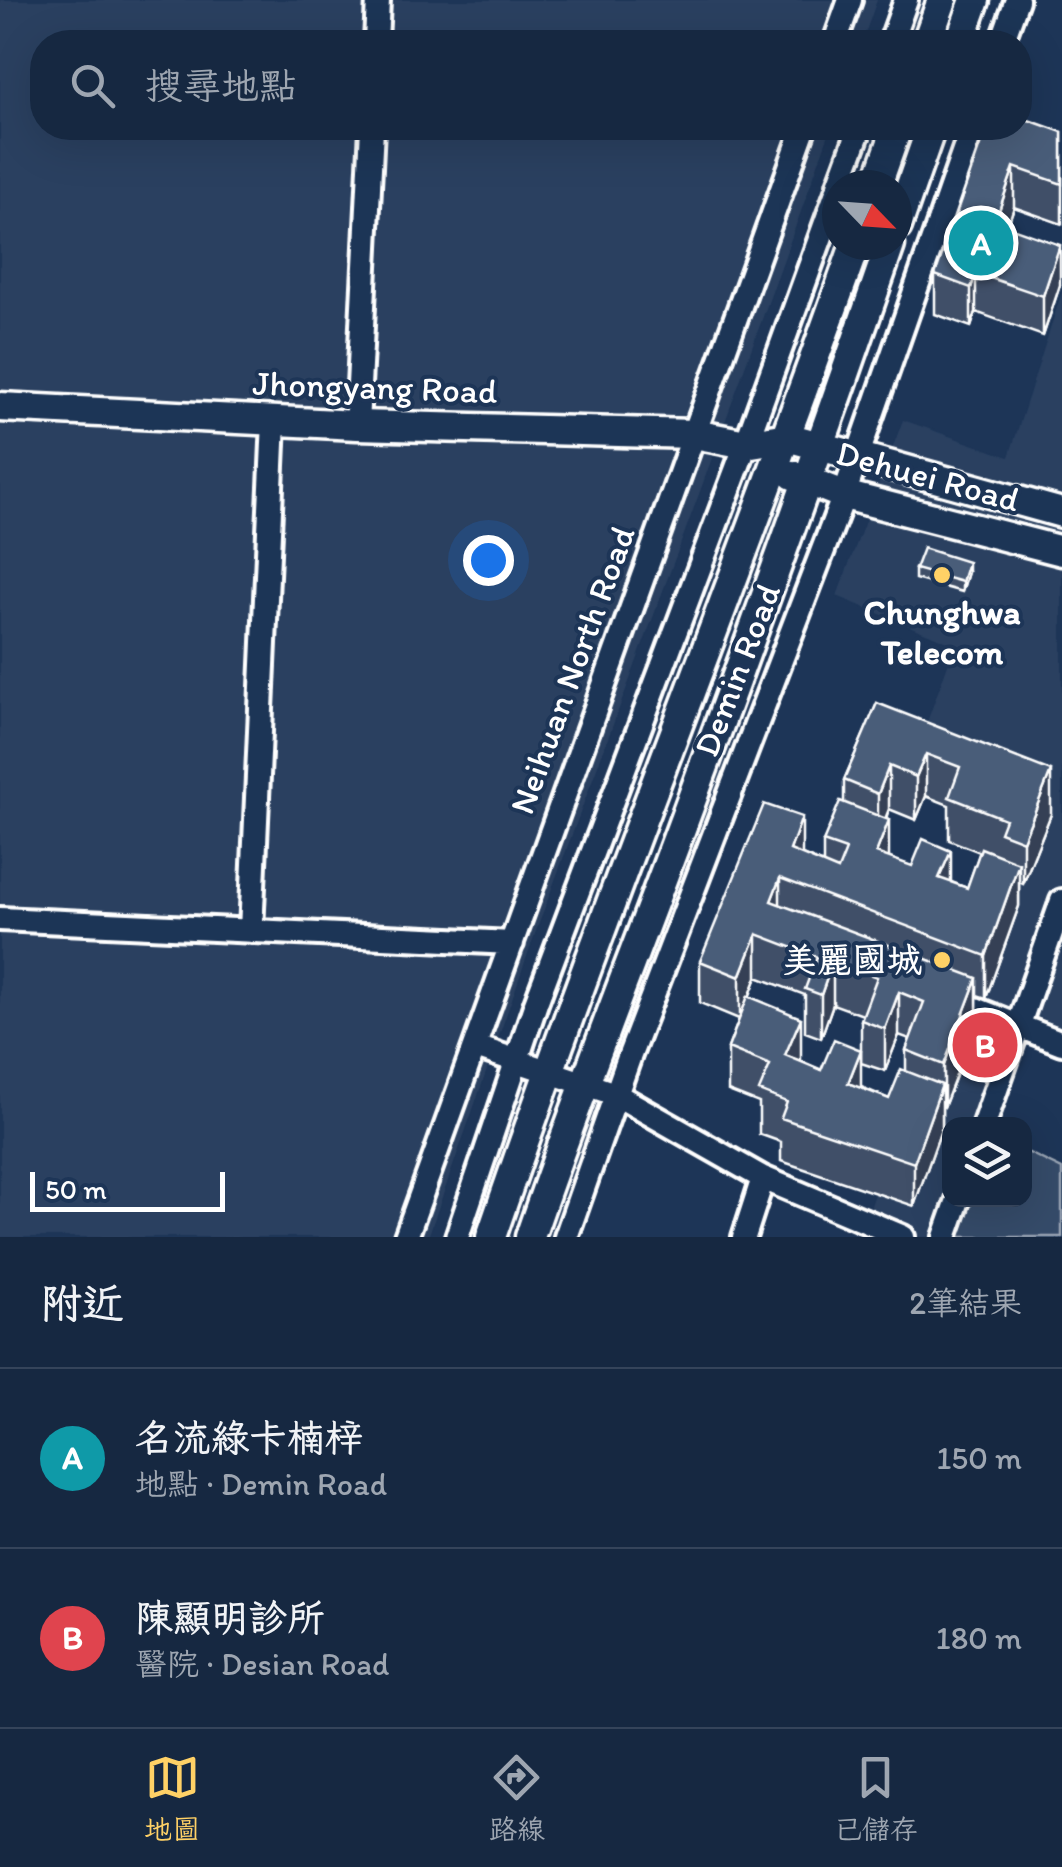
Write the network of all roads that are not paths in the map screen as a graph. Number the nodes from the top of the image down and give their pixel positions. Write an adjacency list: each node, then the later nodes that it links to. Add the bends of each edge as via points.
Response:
1 (378, 0): 7 (street)
2 (850, 0): 8 (street)
3 (906, 0): 9 (street)
4 (942, 0): 10 (street)
5 (975, 0): 11 (street)
6 (1017, 0): 12 (street)
7 (377, 30)
8 (839, 30)
9 (895, 30)
10 (931, 30)
11 (964, 30)
12 (1006, 30)
13 (371, 140): 27 (street)
14 (800, 140): 28 (street, Neihuan North Road)
15 (856, 140): 19 (street, Demin Road)
16 (893, 140): 20 (street)
17 (927, 140): 21 (street)
18 (968, 140): 32 (street, Demin Road)
19 (845, 170)
20 (882, 170)
21 (912, 183)
22 (822, 233): 30 (street, Demin Road)
23 (851, 260): 29 (street, Demin Road)
24 (885, 260): 31 (street, Demin Road)
25 (0, 407): 26 (street, Jhongyang Road)
26 (274, 422): 27 (street, Jhongyang Road); 40 (street)
27 (356, 425): 28 (street, Jhongyang Road)
28 (694, 434): 30 (street, Jhongyang Road); 41 (street, Neihuan North Road)
29 (787, 437): 30 (street); 31 (street, Dehuei Road); 33 (street, Demin Road)
30 (746, 444): 33 (street, Dehuei Road); 46 (street, Demin Road)
31 (821, 446): 32 (street, Dehuei Road); 34 (street, Demin Road)
32 (857, 457): 35 (street, Demin Road); 36 (street, Dehuei Road)
33 (776, 467): 34 (street, Dehuei Road); 47 (street, Demin Road)
34 (807, 481): 35 (street, Dehuei Road); 48 (street, Demin Road)
35 (844, 495): 37 (street, Dehuei Road); 49 (street, Demin Road)
36 (1062, 513)
37 (1062, 551)
38 (1062, 902): 43 (street)
39 (0, 918): 40 (street)
40 (251, 930): 41 (street)
41 (512, 943): 45 (street, Neihuan North Road)
42 (931, 992): 43 (street)
43 (1019, 1024): 44 (street); 50 (street)
44 (1062, 1043)
45 (476, 1047): 46 (street); 53 (street, Neihuan North Road)
46 (516, 1060): 47 (street); 54 (street, Demin Road)
47 (548, 1070): 48 (street); 55 (street, Demin Road)
48 (584, 1083): 49 (street); 56 (street, Demin Road)
49 (615, 1094): 51 (street); 57 (street, Demin Road)
50 (986, 1117)
51 (763, 1178): 58 (street); 59 (street)
52 (956, 1207): 60 (street)
53 (406, 1237)
54 (457, 1237)
55 (491, 1237)
56 (530, 1237)
57 (566, 1237)
58 (744, 1237)
59 (903, 1237)
60 (945, 1237)

